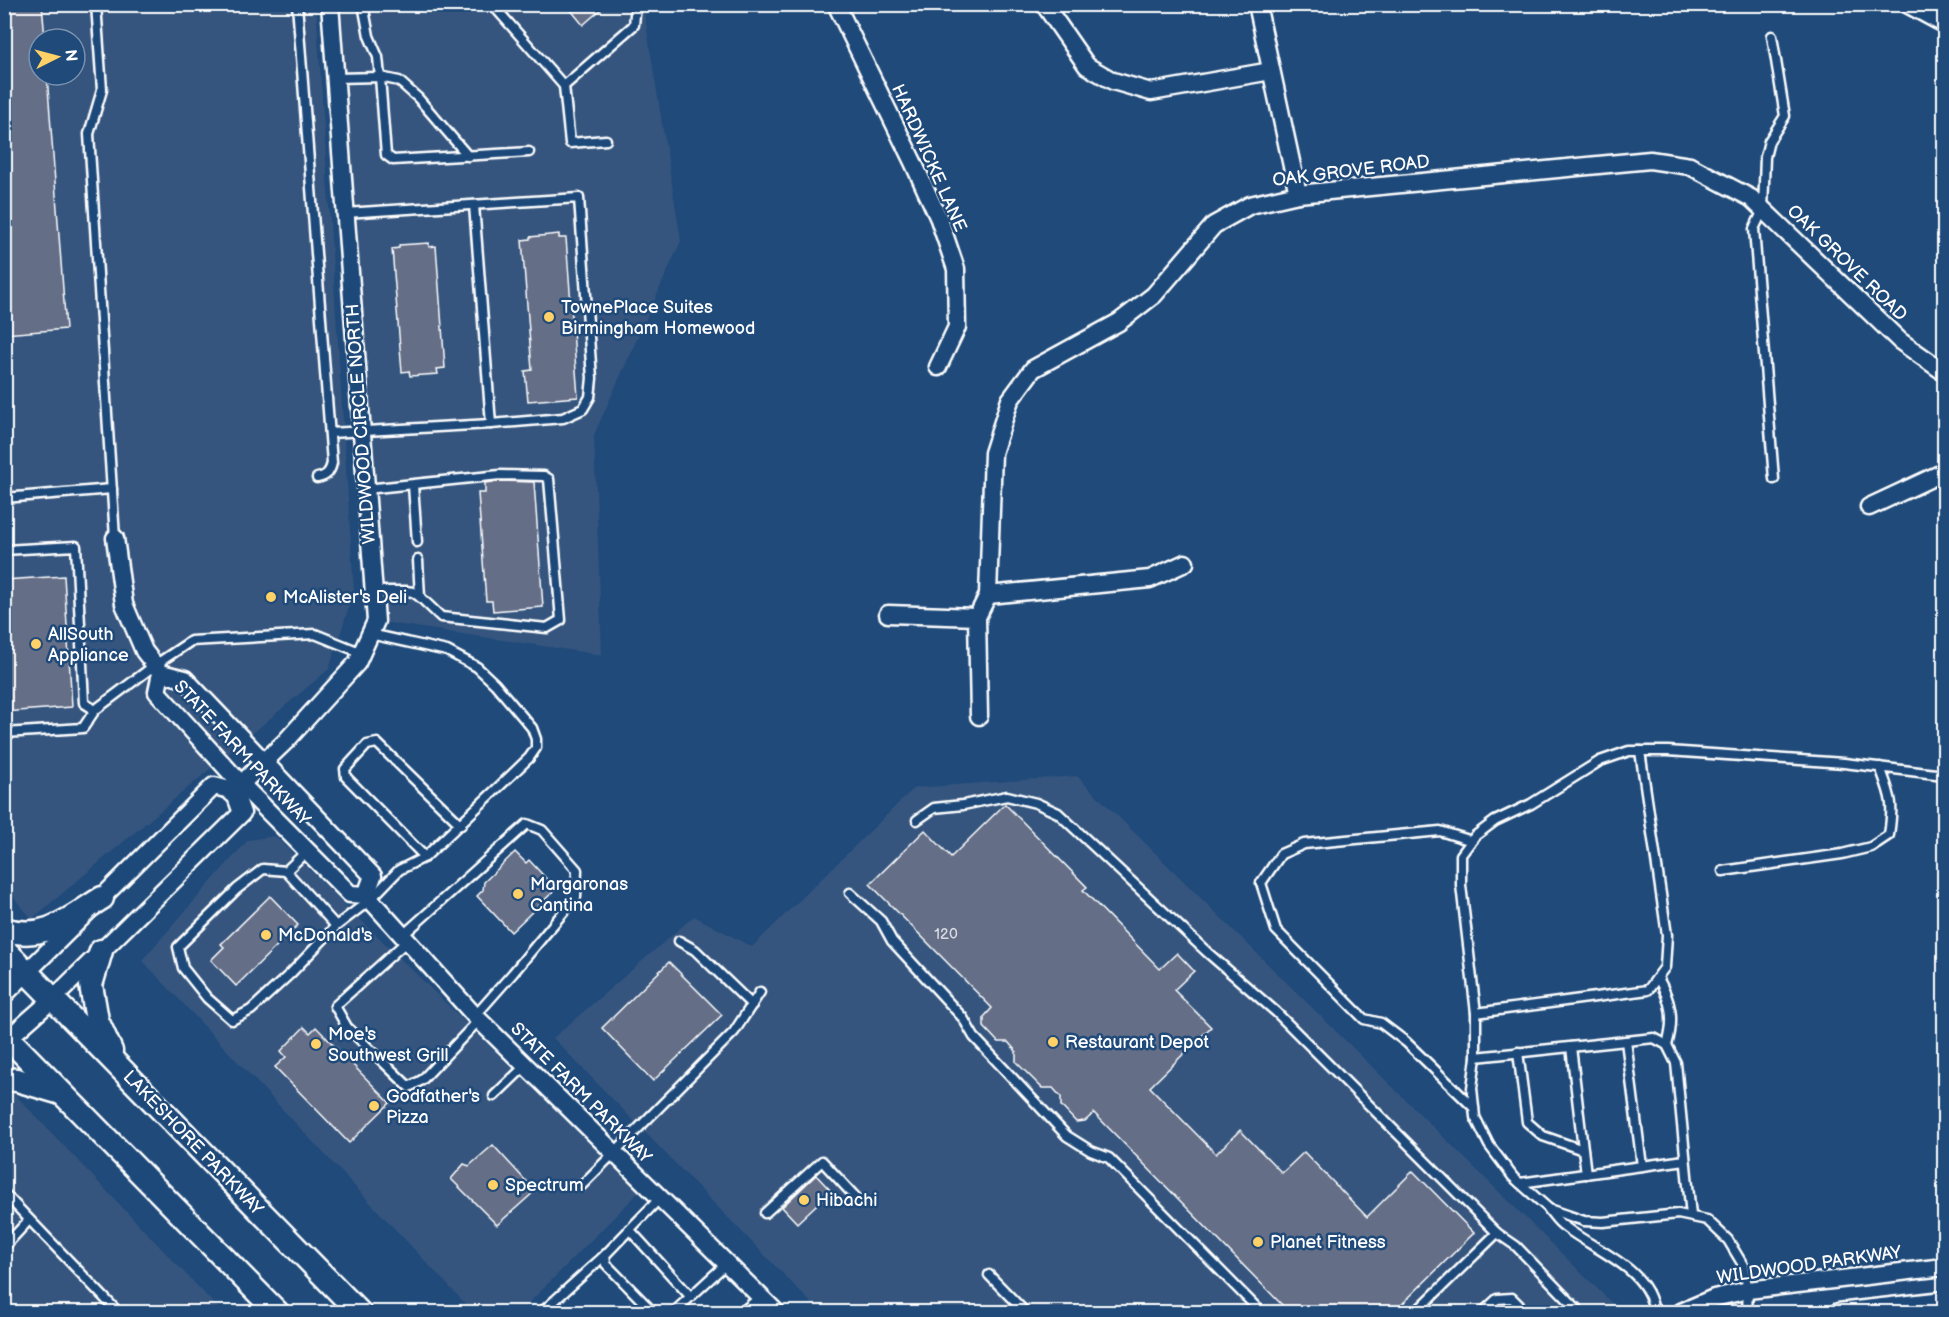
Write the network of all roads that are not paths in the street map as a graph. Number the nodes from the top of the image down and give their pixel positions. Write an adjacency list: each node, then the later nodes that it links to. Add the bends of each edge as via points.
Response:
1 (96, 4): 33 (lane, via 102,90 89,134)
2 (297, 4): 28 (lane)
3 (330, 4): 15 (street, WILDWOOD CIRCLE NORTH)
4 (363, 4): 14 (lane)
5 (492, 4): 16 (lane)
6 (636, 4): 16 (lane, via 634,25)
7 (836, 4): 24 (street, HARDWICKE LANE, via 939,219 956,269 957,327)
8 (1044, 4): 13 (street, via 1087,66 1113,81 1151,92)
9 (1257, 4): 13 (street)
10 (1907, 4): 11 (street)
11 (1944, 24)
12 (1772, 36): 22 (lane, via 1785,116 1769,141 1765,157)
13 (1271, 71): 20 (street)
14 (380, 77): 15 (lane); 19 (lane, via 399,81 418,98); 19 (lane, via 386,156 393,160)
15 (336, 78): 23 (street, WILDWOOD CIRCLE NORTH)
16 (564, 86): 17 (lane, via 570,143)
17 (606, 140)
18 (529, 152): 19 (lane)
19 (468, 156)
20 (1298, 194): 22 (street, OAK GROVE ROAD, via 1650,160 1689,166 1750,198); 43 (street, OAK GROVE ROAD, via 1250,205 1214,225 1154,295 1119,322 1033,369 1010,400 993,453)
21 (474, 205): 23 (lane); 26 (lane); 26 (lane, via 579,198 592,378 590,397 583,409 563,418)
22 (1763, 210): 25 (street, OAK GROVE ROAD, via 1900,340); 31 (lane, via 1754,229)
23 (345, 213): 27 (street, WILDWOOD CIRCLE NORTH)
24 (938, 367)
25 (1944, 372)
26 (491, 424): 27 (lane)
27 (362, 431): 28 (lane); 34 (street, WILDWOOD CIRCLE NORTH)
28 (330, 433): 30 (lane, via 330,471)
29 (1944, 472): 36 (street)
30 (317, 478)
31 (1774, 479)
32 (413, 485): 34 (lane); 38 (lane); 44 (lane, via 509,475 536,474 549,479 561,620 547,628 441,617)
33 (112, 489): 35 (lane); 37 (lane)
34 (366, 489): 42 (street, WILDWOOD CIRCLE NORTH)
35 (4, 498)
36 (1869, 507)
37 (115, 538): 49 (street, STATE FARM PARKWAY, via 124,604 144,651)
38 (417, 542)
39 (4, 550): 50 (lane, via 76,546 84,703)
40 (418, 560): 44 (lane)
41 (1185, 563): 43 (street, via 1150,579)
42 (373, 591): 44 (lane, via 406,591); 47 (street, WILDWOOD CIRCLE NORTH, via 376,621)
43 (988, 595): 46 (street, OAK GROVE ROAD)
44 (420, 597)
45 (888, 614): 46 (street)
46 (978, 617): 51 (street, OAK GROVE ROAD)
47 (370, 634): 48 (street, WILDWOOD CIRCLE NORTH); 59 (lane, via 447,651 477,667 532,728 536,748 529,758)
48 (362, 653): 49 (lane, via 315,634 191,641); 54 (street, WILDWOOD CIRCLE NORTH)
49 (158, 669): 50 (lane); 54 (street, STATE FARM PARKWAY, via 185,679); 57 (street, STATE FARM PARKWAY, via 157,692)
50 (95, 710): 52 (lane, via 83,728)
51 (979, 717)
52 (4, 733)
53 (1640, 751): 55 (lane); 60 (lane, via 1600,760 1531,804 1495,821); 75 (lane, via 1667,935 1665,968)
54 (264, 762): 57 (street, WILDWOOD CIRCLE NORTH); 66 (street, STATE FARM PARKWAY, via 373,876)
55 (1880, 767): 56 (lane); 63 (lane, via 1892,797 1893,811 1889,835 1871,847)
56 (1944, 775)
57 (238, 787): 61 (street, STATE FARM PARKWAY); 67 (street, via 214,786); 73 (street, via 242,813)
58 (917, 820): 109 (lane, via 934,808 1007,796 1059,813 1276,1012)
59 (461, 825): 62 (lane); 62 (lane, via 376,743 367,745 345,769 346,777)
60 (1472, 841): 80 (lane, via 1461,855 1461,885); 93 (lane, via 1440,831 1304,844 1281,854 1261,883 1276,930 1364,1019 1381,1023 1406,1042)
61 (308, 851): 64 (lane); 66 (street, STATE FARM PARKWAY, via 350,894)
62 (425, 857): 66 (lane, via 399,870)
63 (1723, 870)
64 (286, 871): 68 (lane); 68 (lane, via 262,868 178,947 183,968 207,998 232,1020 251,1010)
65 (850, 892): 128 (lane, via 881,921 892,941 963,1018 974,1037 1068,1136 1110,1158)
66 (368, 897): 68 (lane); 70 (street, STATE FARM PARKWAY)
67 (102, 898): 69 (main road, via 56,927 33,934); 74 (street)
68 (336, 926)
69 (4, 929)
70 (404, 938): 81 (street, STATE FARM PARKWAY); 81 (lane, via 335,1006 347,1026 409,1087 422,1080); 81 (lane, via 527,824 542,830 577,870 576,897)
71 (679, 941): 79 (lane, via 695,950)
72 (4, 949): 74 (main road, LAKESHORE PARKWAY)
73 (101, 951): 78 (street); 88 (main road, via 91,985 97,1020)
74 (27, 973): 77 (street); 78 (main road, LAKESHORE PARKWAY)
75 (1658, 978): 80 (lane, via 1648,990); 84 (lane, via 1669,997 1672,1030)
76 (760, 992): 79 (lane)
77 (4, 995)
78 (53, 999): 82 (street); 88 (main road, LAKESHORE PARKWAY)
79 (752, 1005): 95 (lane, via 734,1032)
80 (1476, 1013): 87 (lane)
81 (477, 1018): 89 (street, STATE FARM PARKWAY)
82 (6, 1038): 91 (main road)
83 (1626, 1041): 84 (lane, via 1654,1038); 85 (lane); 97 (lane)
84 (1666, 1045): 96 (lane, via 1676,1063)
85 (1570, 1047): 86 (lane); 94 (lane)
86 (1518, 1052): 87 (lane); 94 (lane, via 1527,1122 1543,1136)
87 (1476, 1057): 93 (lane)
88 (116, 1064): 121 (main road, LAKESHORE PARKWAY)
89 (525, 1066): 92 (lane); 95 (street, STATE FARM PARKWAY)
90 (4, 1079): 91 (main road)
91 (63, 1094): 120 (main road)
92 (494, 1096)
93 (1474, 1108): 99 (lane, via 1489,1145)
94 (1583, 1150): 98 (lane)
95 (614, 1154): 100 (lane); 102 (street, STATE FARM PARKWAY)
96 (1685, 1160): 97 (lane); 106 (lane)
97 (1642, 1166): 98 (lane)
98 (1586, 1174): 99 (lane)
99 (1520, 1183): 104 (lane)
100 (581, 1186)
101 (4, 1193): 107 (lane)
102 (660, 1198): 108 (lane); 112 (street, STATE FARM PARKWAY)
103 (861, 1203): 105 (lane, via 822,1161)
104 (1549, 1209): 106 (lane, via 1584,1221 1603,1222); 133 (lane, via 1563,1226 1623,1264 1642,1282)
105 (765, 1213)
106 (1691, 1216): 115 (lane, via 1707,1220 1728,1240 1743,1265)
107 (29, 1220): 110 (lane); 119 (lane)
108 (629, 1229): 111 (lane); 116 (lane)
109 (1497, 1233): 129 (lane); 132 (lane, via 1516,1246)
110 (4, 1247)
111 (604, 1255): 122 (lane); 123 (lane, via 606,1264)
112 (726, 1264): 116 (lane); 117 (street, STATE FARM PARKWAY)
113 (1944, 1267): 115 (street, WILDWOOD PARKWAY)
114 (989, 1275): 127 (lane)
115 (1748, 1290): 134 (street, WILDWOOD PARKWAY, via 1714,1298); 135 (lane)
116 (690, 1296): 124 (lane)
117 (760, 1297): 125 (lane); 126 (street, STATE FARM PARKWAY)
118 (1944, 1300): 136 (street)
119 (118, 1312)
120 (277, 1312)
121 (359, 1312)
122 (542, 1312)
123 (653, 1312)
124 (674, 1312)
125 (742, 1312)
126 (776, 1312)
127 (1025, 1312)
128 (1261, 1312)
129 (1416, 1312)
130 (1483, 1312): 131 (lane, via 1497,1299 1512,1298)
131 (1526, 1312)
132 (1580, 1312)
133 (1654, 1312)
134 (1681, 1312)
135 (1747, 1312)
136 (1838, 1312)

